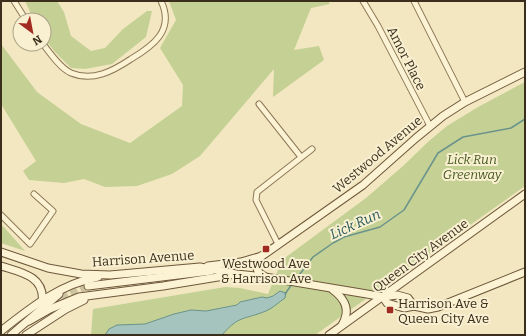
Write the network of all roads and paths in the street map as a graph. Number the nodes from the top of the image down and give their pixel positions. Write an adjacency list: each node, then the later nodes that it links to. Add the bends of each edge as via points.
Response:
1 (14, 1): 5 (street)
2 (161, 1): 6 (street, via 166,21 159,37 145,51 113,71 89,76 70,72)
3 (363, 1): 10 (street, Amor Place)
4 (414, 1): 8 (street)
5 (21, 12)
6 (50, 52)
7 (525, 72): 8 (main road, Westwood Avenue)
8 (465, 102): 10 (main road, Westwood Avenue)
9 (259, 104): 12 (street)
10 (430, 126): 16 (main road, Westwood Avenue, via 363,185)
11 (312, 149): 12 (street)
12 (301, 157): 16 (street, via 258,190 256,195 256,200)
13 (34, 194): 15 (street, via 53,211 30,244)
14 (525, 194): 30 (main road, Queen City Avenue)
15 (1, 215)
16 (278, 244): 18 (main road, Westwood Avenue)
17 (1, 252): 24 (main road, Harrison Avenue, via 63,272)
18 (262, 256): 20 (main road, Westwood Avenue, via 241,262); 25 (main road, via 256,268 259,274)
19 (1, 266): 31 (main road, via 35,279)
20 (200, 267): 21 (main road, Harrison Avenue); 24 (main road, Harrison Avenue)
21 (218, 270): 23 (main road, Harrison Avenue); 27 (main road)
22 (525, 272): 30 (main road, Harrison Avenue, via 428,309 414,306 404,308 387,303)
23 (236, 274): 25 (main road, Harrison Avenue); 29 (main road)
24 (110, 275): 26 (main road)
25 (265, 277): 28 (main road, Harrison Avenue)
26 (76, 283): 31 (main road); 32 (main road)
27 (88, 286)
28 (333, 289): 30 (main road, Harrison Avenue); 34 (main road, via 342,297 346,306 346,315)
29 (89, 296): 33 (main road, via 68,301); 38 (main road)
30 (383, 296): 34 (main road, Queen City Avenue)
31 (43, 299): 32 (main road); 35 (main road)
32 (40, 311): 33 (main road); 37 (main road)
33 (29, 320): 37 (main road)
34 (341, 327): 36 (main road, Queen City Avenue)
35 (1, 331)
36 (333, 334)
37 (11, 335)
38 (26, 335)

